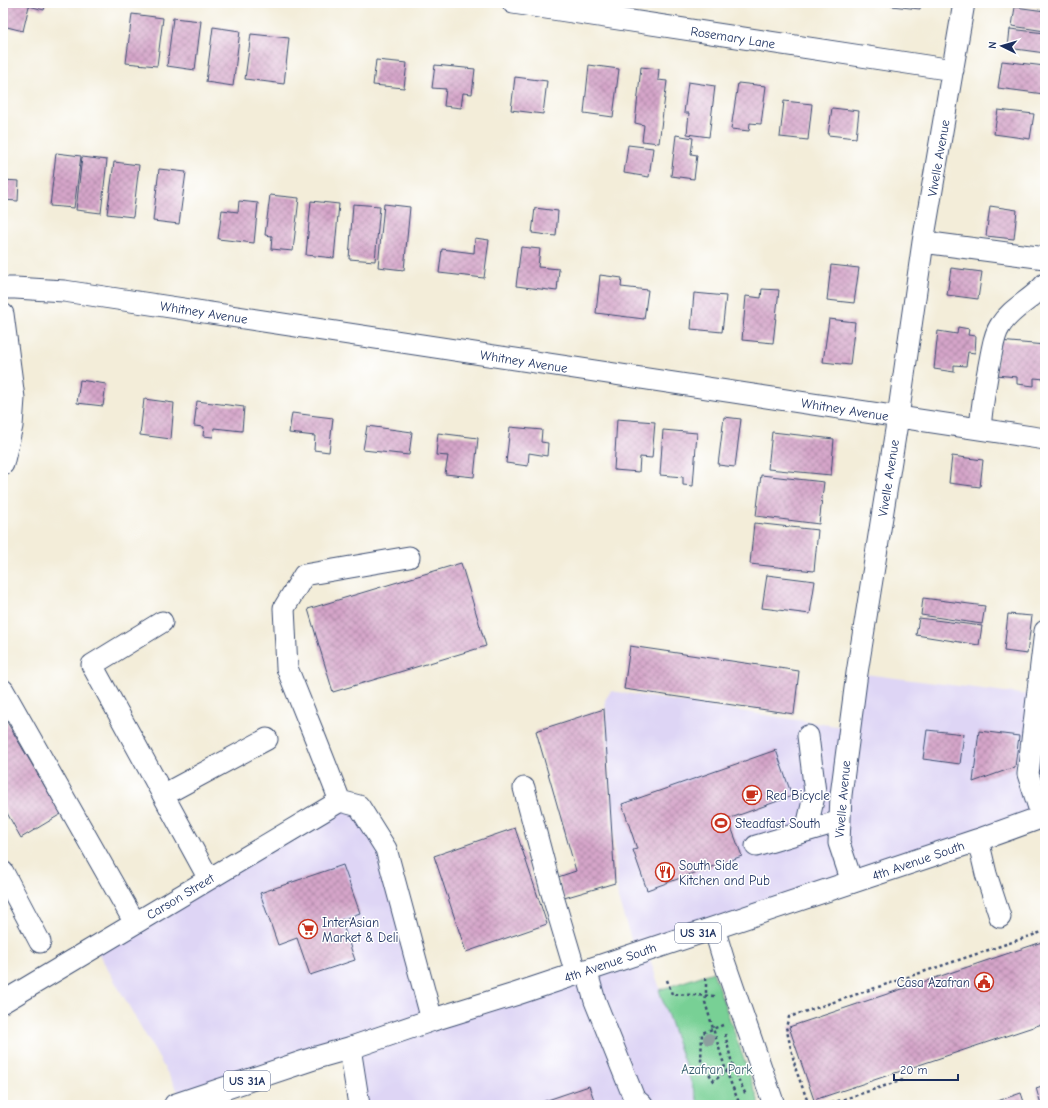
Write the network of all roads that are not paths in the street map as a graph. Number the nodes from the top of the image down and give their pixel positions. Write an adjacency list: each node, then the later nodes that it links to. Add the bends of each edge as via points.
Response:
1 (513, 3): 3 (street, Rosemary Lane)
2 (964, 3): 3 (street, Vivelle Avenue)
3 (953, 70): 4 (street, Vivelle Avenue)
4 (924, 242): 5 (street); 9 (street, Vivelle Avenue)
5 (1045, 258)
6 (1045, 284): 10 (street, via 1008,316 995,336)
7 (3, 288): 9 (street, Whitney Avenue, via 64,291)
8 (3, 314): 12 (street, via 14,398 12,426)
9 (898, 417): 10 (street, Whitney Avenue); 23 (street, Vivelle Avenue, via 857,673)
10 (980, 429): 11 (street, Whitney Avenue)
11 (1045, 439)
12 (3, 464)
13 (409, 557): 21 (street, via 304,575 284,608 287,668)
14 (162, 622): 20 (street, via 92,664)
15 (1045, 631): 22 (street, via 1028,774)
16 (3, 690): 31 (street)
17 (808, 736): 24 (street, via 815,792)
18 (267, 739): 20 (street)
19 (524, 788): 34 (street, via 551,890)
20 (163, 795): 28 (street)
21 (340, 801): 28 (street, Carson Street); 36 (street, via 359,806 386,849)
22 (1043, 816): 25 (main road, 4th Avenue South / US 31A)
23 (840, 821): 24 (street); 29 (street, Vivelle Avenue, via 839,844)
24 (806, 831): 26 (street)
25 (978, 840): 29 (main road, 4th Avenue South / US 31A); 30 (street)
26 (756, 846)
27 (3, 872): 33 (street)
28 (209, 879): 31 (street, Carson Street)
29 (852, 882): 32 (main road, 4th Avenue South / US 31A)
30 (1000, 917)
31 (135, 923): 35 (street, Carson Street)
32 (714, 928): 34 (main road, 4th Avenue South / US 31A); 41 (street)
33 (40, 942)
34 (581, 972): 36 (main road, 4th Avenue South / US 31A); 40 (street, via 634,1098)
35 (3, 1002)
36 (432, 1020): 37 (main road, 4th Avenue South / US 31A)
37 (350, 1048): 38 (main road, 4th Avenue South / US 31A); 39 (street)
38 (175, 1105)
39 (359, 1105)
40 (642, 1105)
41 (774, 1105)

